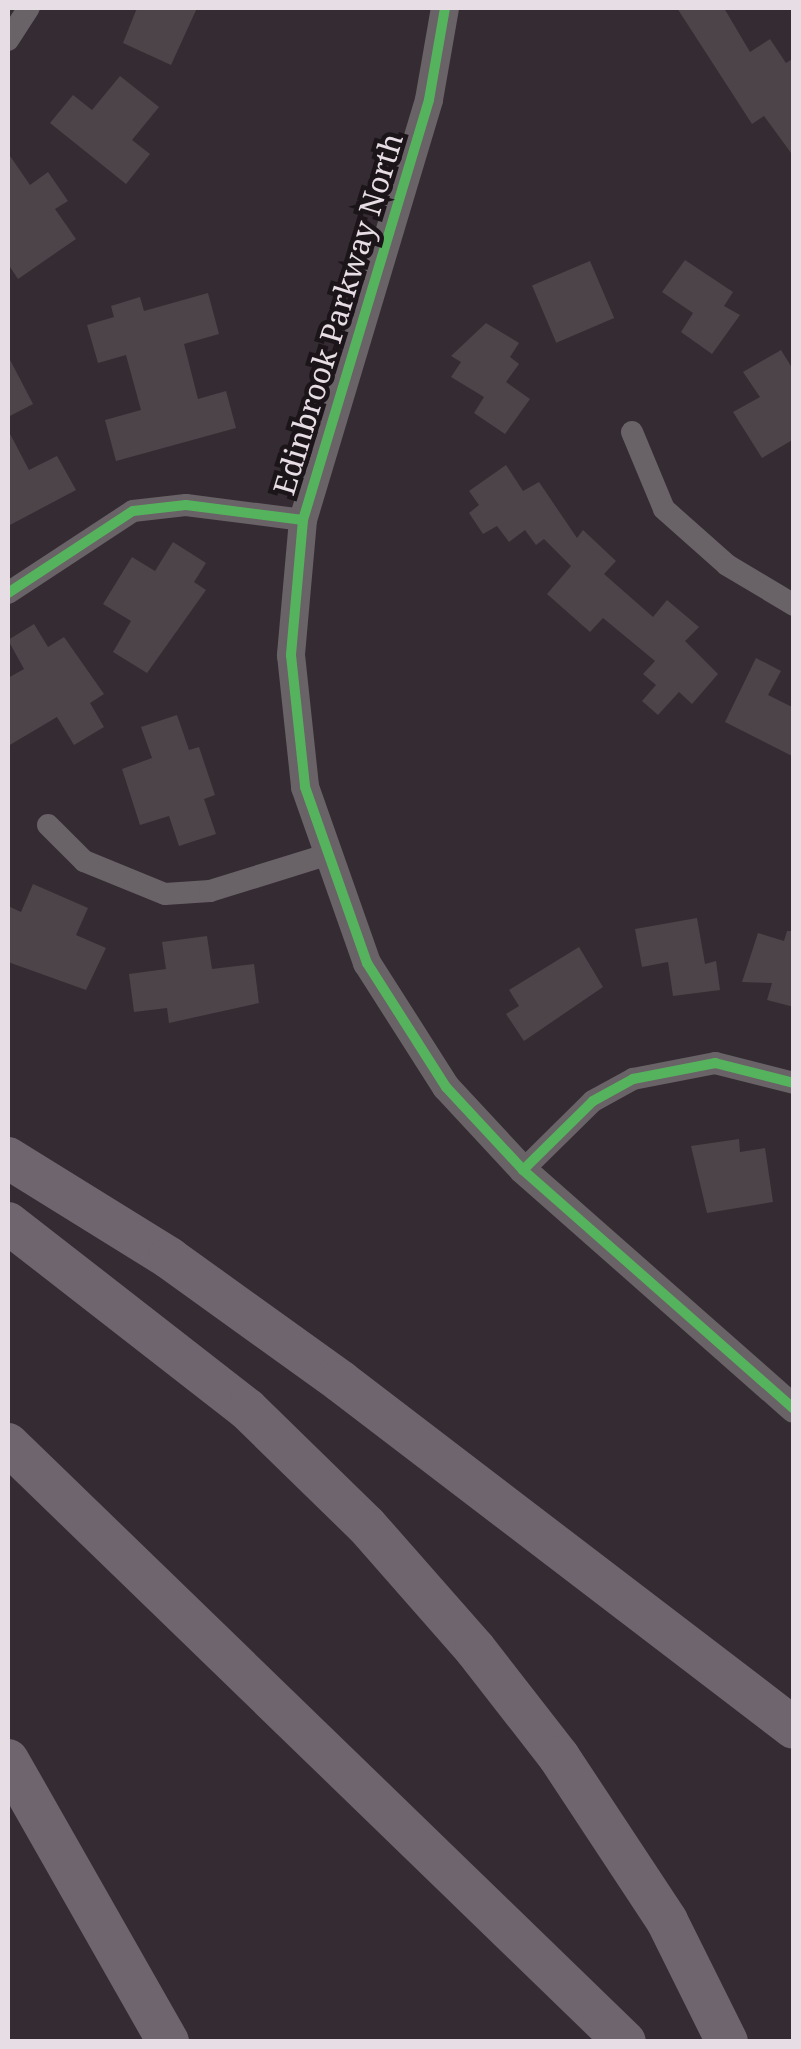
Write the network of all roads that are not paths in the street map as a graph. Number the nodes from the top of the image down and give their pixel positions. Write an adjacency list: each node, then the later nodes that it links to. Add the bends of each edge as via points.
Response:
1 (29, 8): 3 (street)
2 (444, 8): 5 (street, Edinbrook Parkway North, via 428,100)
3 (8, 40)
4 (632, 432): 7 (street, via 645,475 677,523 727,566)
5 (303, 520): 6 (street, via 186,505 134,511); 9 (street, Edinbrook Parkway North, via 292,672)
6 (8, 592)
7 (794, 605)
8 (48, 825): 9 (street, via 84,861 165,894 210,891)
9 (324, 856): 12 (street, Edinbrook Parkway North, via 400,1025)
10 (794, 1082): 12 (street, via 715,1063 632,1080 593,1100)
11 (8, 1158): 16 (highway, via 169,1258)
12 (523, 1170): 14 (street, Edinbrook Parkway North)
13 (8, 1223): 20 (highway, via 247,1409 366,1525 559,1757 667,1921)
14 (794, 1410)
15 (8, 1444): 19 (highway)
16 (794, 1728)
17 (8, 1760): 18 (highway)
18 (168, 2042)
19 (625, 2042)
20 (727, 2042)

